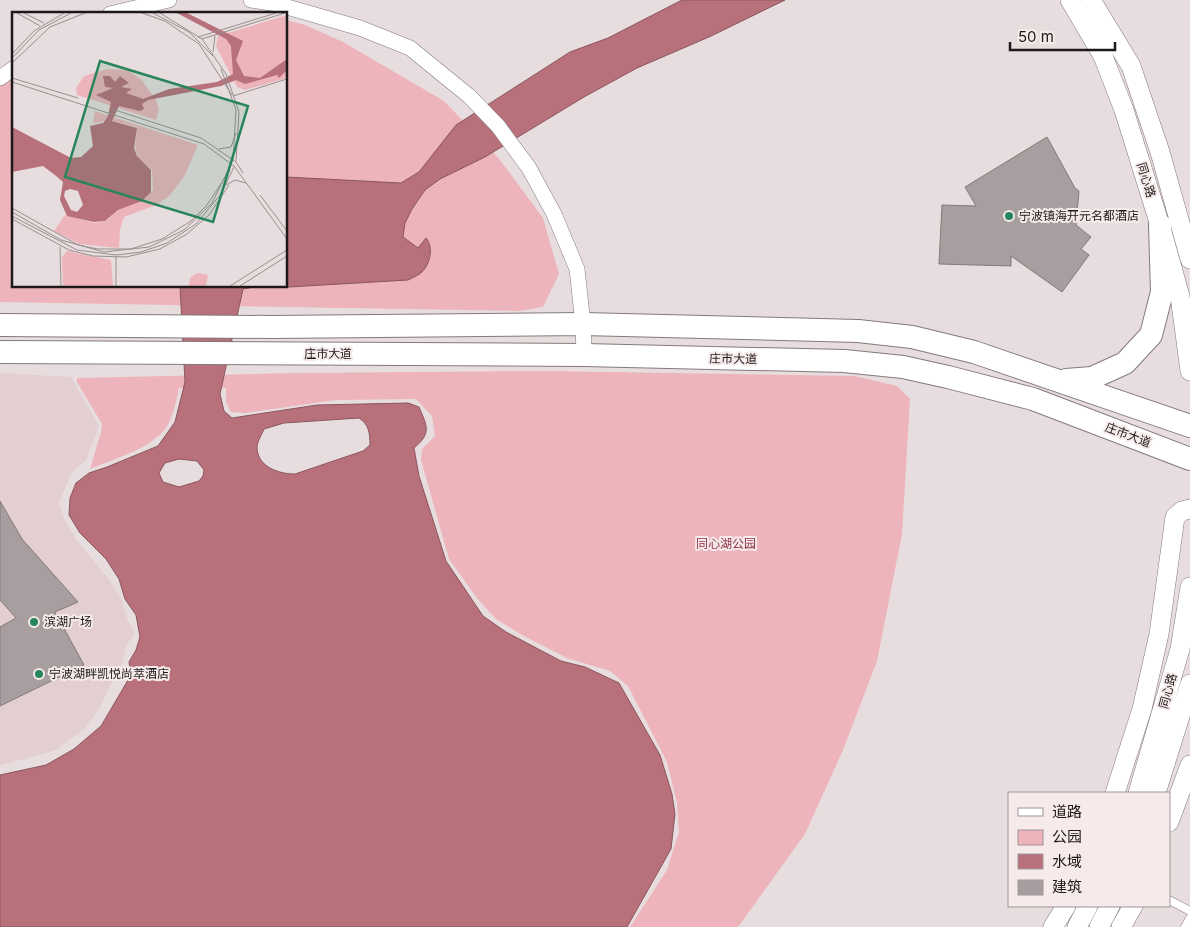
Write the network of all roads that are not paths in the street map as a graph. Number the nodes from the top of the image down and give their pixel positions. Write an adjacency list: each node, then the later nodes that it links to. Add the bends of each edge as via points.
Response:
1 (169, 0): 5 (street)
2 (251, 0): 10 (street, via 277,4 360,28 410,48 469,96 498,126 530,168 554,214 577,269)
3 (1070, 0): 8 (street, 同心路, via 1103,56 1124,110)
4 (1092, 0): 9 (street, 同心路, via 1131,66 1160,152)
5 (118, 12)
6 (12, 69): 7 (street)
7 (0, 78)
8 (1160, 225): 14 (street, 同心路, via 1180,296); 15 (main road, via 1162,292 1151,335 1125,363 1092,378)
9 (1190, 259)
10 (583, 324): 11 (main road); 13 (street); 15 (main road, via 858,331 912,337 974,352)
11 (0, 325)
12 (0, 352): 13 (main road, 庄市大道)
13 (584, 356): 17 (main road, 庄市大道, via 844,361 903,368 948,376 1033,399)
14 (1190, 371)
15 (1058, 380): 16 (main road)
16 (1190, 426)
17 (1190, 458)
18 (1190, 509): 22 (street, via 1182,510 1175,517 1155,653 1142,709)
19 (1190, 587): 23 (street, 同心路, via 1180,649)
20 (1190, 684): 24 (street, 同心路)
21 (1190, 765): 25 (street)
22 (1115, 792)
23 (1138, 792)
24 (1156, 792)
25 (1170, 819)
26 (1170, 901): 31 (lane)
27 (1065, 907): 33 (street)
28 (1087, 907): 34 (street)
29 (1109, 907): 35 (street)
30 (1131, 907): 36 (street)
31 (1190, 911)
32 (1190, 918): 37 (lane)
33 (1053, 927)
34 (1077, 927)
35 (1099, 927)
36 (1121, 927)
37 (1185, 927)

